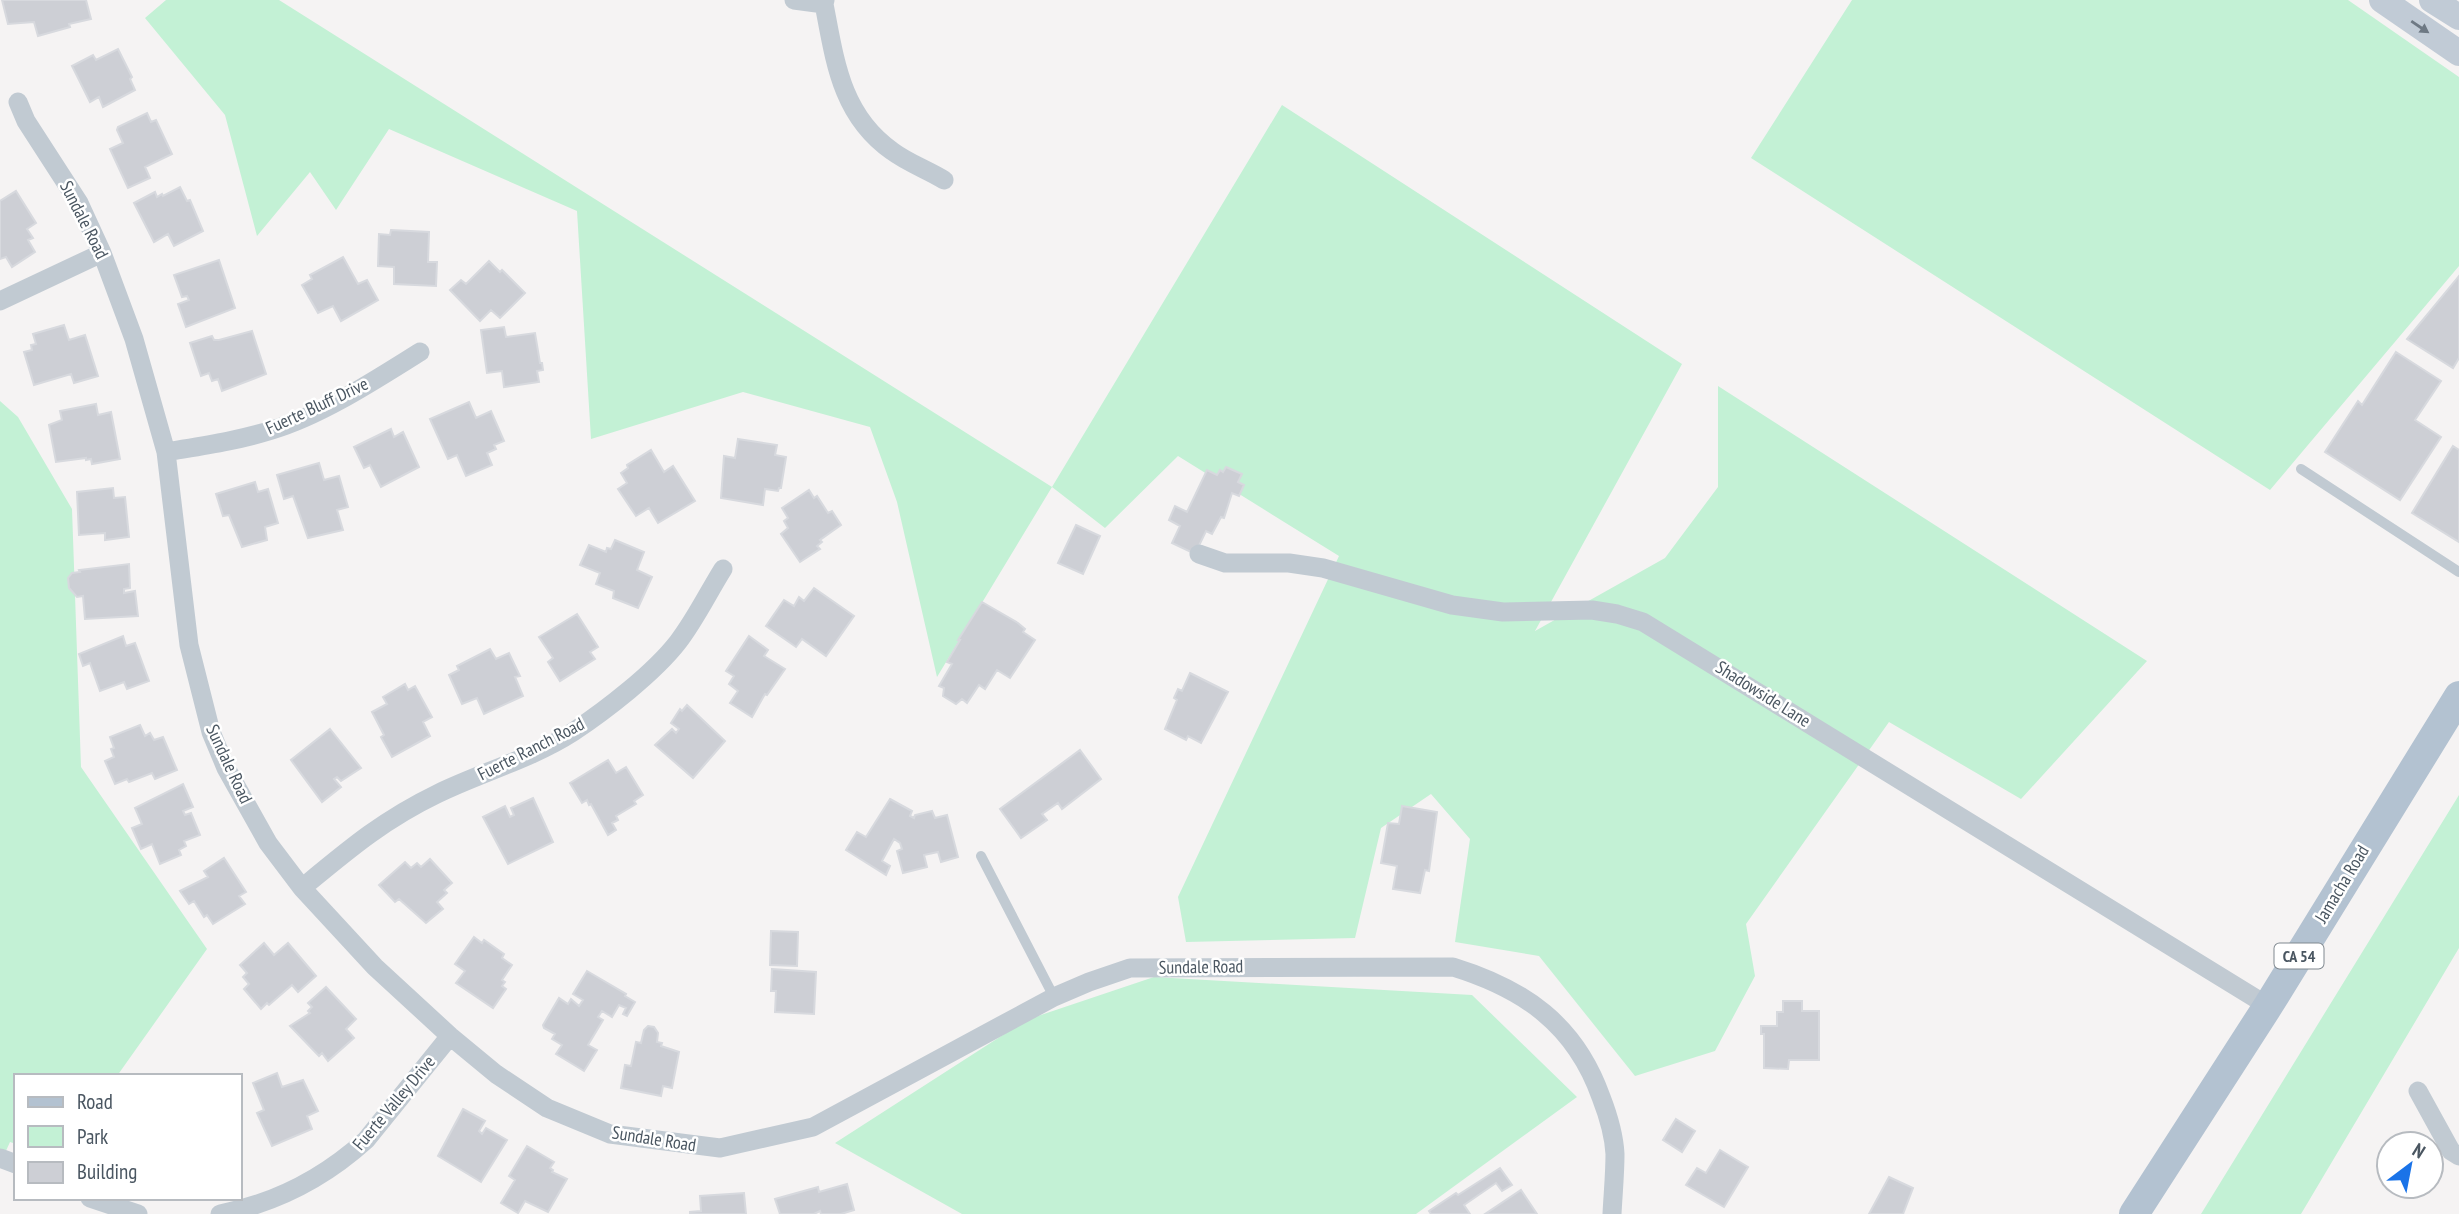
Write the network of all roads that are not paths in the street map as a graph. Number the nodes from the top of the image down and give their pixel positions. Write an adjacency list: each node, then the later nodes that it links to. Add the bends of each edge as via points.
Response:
1 (794, 0): 4 (street)
2 (2382, 0): 6 (main road, one-way to 6)
3 (2432, 0): 5 (main road)
4 (825, 2): 8 (street, via 837,72 846,97 870,133 894,153)
5 (2459, 17)
6 (2459, 53)
7 (18, 102): 9 (street, Sundale Road, via 79,203)
8 (944, 180)
9 (102, 253): 10 (street); 12 (street, Sundale Road, via 134,339)
10 (0, 301)
11 (420, 352): 12 (street, Fuerte Bluff Drive, via 345,397 274,429)
12 (166, 452): 19 (street, Sundale Road, via 189,645 211,732 268,843)
13 (2301, 469): 16 (lane)
14 (1199, 554): 21 (street, Shadowside Lane, via 1225,563 1323,568 1452,605 1491,611 1592,610 1643,622)
15 (723, 569): 19 (street, Fuerte Ranch Road, via 677,642 628,691 572,733 405,810 361,838)
16 (2459, 572)
17 (2459, 696): 21 (main road, Jamacha Road / CA 54)
18 (981, 856): 20 (lane)
19 (302, 888): 22 (street, Sundale Road, via 375,967)
20 (1054, 997): 22 (street, Sundale Road, via 813,1127 720,1149 610,1133 547,1108); 28 (street, Sundale Road, via 1130,968 1425,966 1453,967 1484,977 1513,990 1548,1016 1567,1034 1593,1075 1615,1153)
21 (2268, 1006): 29 (main road, Jamacha Road / CA 54)
22 (450, 1036): 27 (street, Fuerte Valley Drive, via 350,1154 289,1192)
23 (2418, 1091): 24 (street, via 2451,1151)
24 (2459, 1156)
25 (96, 1200): 26 (street)
26 (138, 1214)
27 (220, 1214)
28 (1612, 1214)
29 (2134, 1214)

